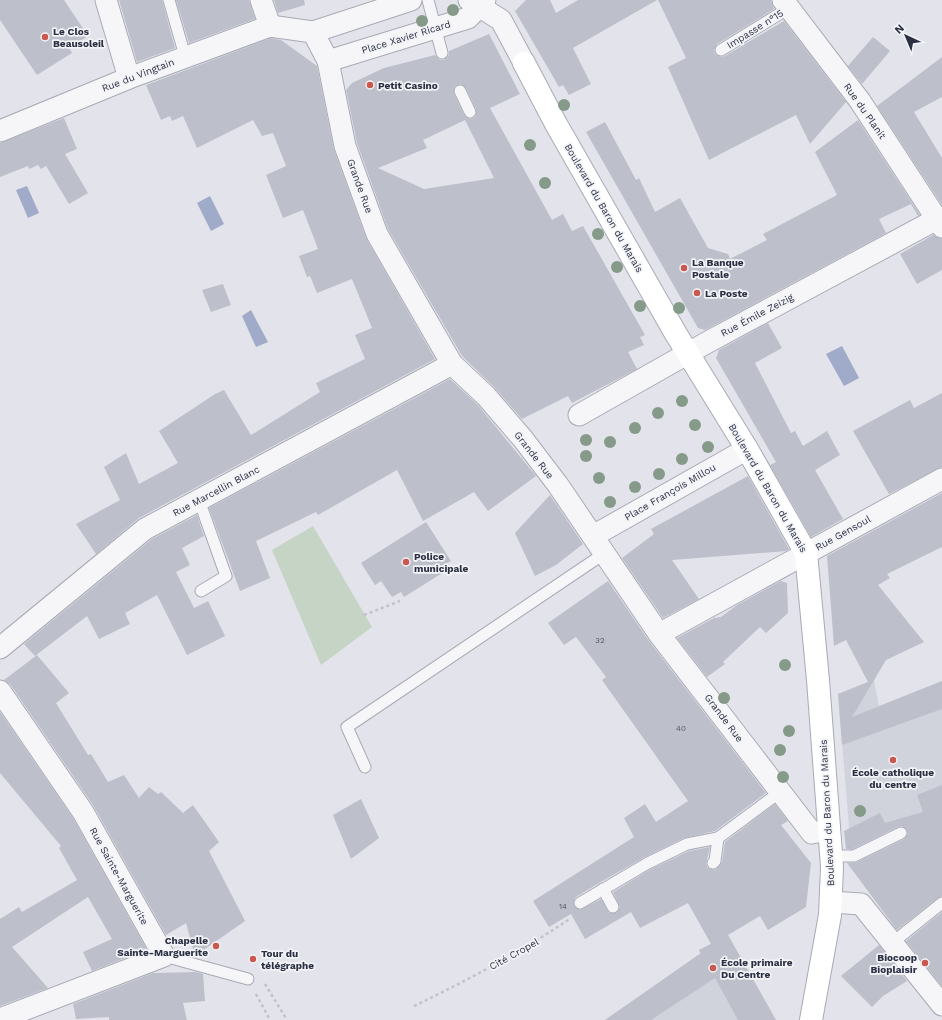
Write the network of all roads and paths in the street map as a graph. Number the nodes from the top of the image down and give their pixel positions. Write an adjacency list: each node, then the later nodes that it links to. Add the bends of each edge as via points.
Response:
1 (106, 0): 16 (street)
2 (169, 0): 13 (lane)
3 (261, 0): 8 (street)
4 (411, 0): 10 (street)
5 (428, 0): 9 (lane)
6 (786, 4): 11 (lane, Impasse n°15); 20 (street, Rue du Planit, via 860,101)
7 (482, 5): 9 (street, Place Xavier Ricard, via 468,18); 15 (street, Boulevard du Baron du Marais, via 505,26)
8 (274, 27): 10 (street); 13 (street, Rue du Vingtain)
9 (435, 29): 12 (lane); 14 (street, Place Xavier Ricard)
10 (313, 32): 14 (street, Grande Rue)
11 (721, 50)
12 (442, 53)
13 (185, 56): 16 (street, Rue du Vingtain)
14 (328, 61): 22 (street, Grande Rue, via 345,146 377,234)
15 (524, 64): 21 (main road, Boulevard du Baron du Marais)
16 (128, 78): 19 (street, Rue du Vingtain)
17 (460, 91): 18 (lane)
18 (470, 112)
19 (0, 131)
20 (940, 223): 21 (street, Rue Émile Zeizig)
21 (687, 354): 23 (street, Rue Émile Zeizig); 24 (main road, Boulevard du Baron du Marais)
22 (452, 364): 26 (street, Rue Marcellin Blanc); 27 (street, Grande Rue, via 486,396 523,438)
23 (579, 415)
24 (747, 449): 27 (street, Place François Millou); 29 (main road, Boulevard du Baron du Marais)
25 (942, 479): 29 (street, Rue Gensoul)
26 (199, 500): 30 (lane, via 226,576); 34 (street, Rue Marcellin Blanc, via 145,529)
27 (593, 536): 28 (street, Grande Rue)
28 (605, 553): 33 (street, Grande Rue); 36 (lane, via 347,727)
29 (806, 553): 33 (street, Rue Gensoul); 38 (main road, Boulevard du Baron du Marais)
30 (201, 591)
31 (400, 601): 32 (path)
32 (364, 615)
33 (659, 634): 37 (street, Grande Rue)
34 (0, 648)
35 (0, 691): 49 (street, Rue Sainte-Marguerite, via 83,812)
36 (365, 767)
37 (780, 792): 38 (street, Grande Rue, via 812,833); 40 (lane)
38 (829, 830): 41 (main road, Boulevard du Baron du Marais)
39 (901, 833): 41 (lane, via 854,856)
40 (718, 838): 42 (lane); 43 (lane, via 687,844)
41 (831, 856): 44 (main road, Boulevard du Baron du Marais)
42 (713, 863)
43 (604, 889): 45 (lane); 47 (lane)
44 (831, 902): 48 (street, via 861,904); 57 (main road, Boulevard du Baron du Marais)
45 (580, 903): 53 (path, Cité Cropel, via 577,914 540,940)
46 (942, 903): 48 (lane)
47 (613, 906)
48 (892, 943): 52 (street)
49 (164, 956): 50 (lane); 54 (street)
50 (248, 979): 55 (path)
51 (263, 980): 56 (path)
52 (942, 1005)
53 (414, 1006)
54 (0, 1019)
55 (270, 1020)
56 (287, 1020)
57 (811, 1020)

